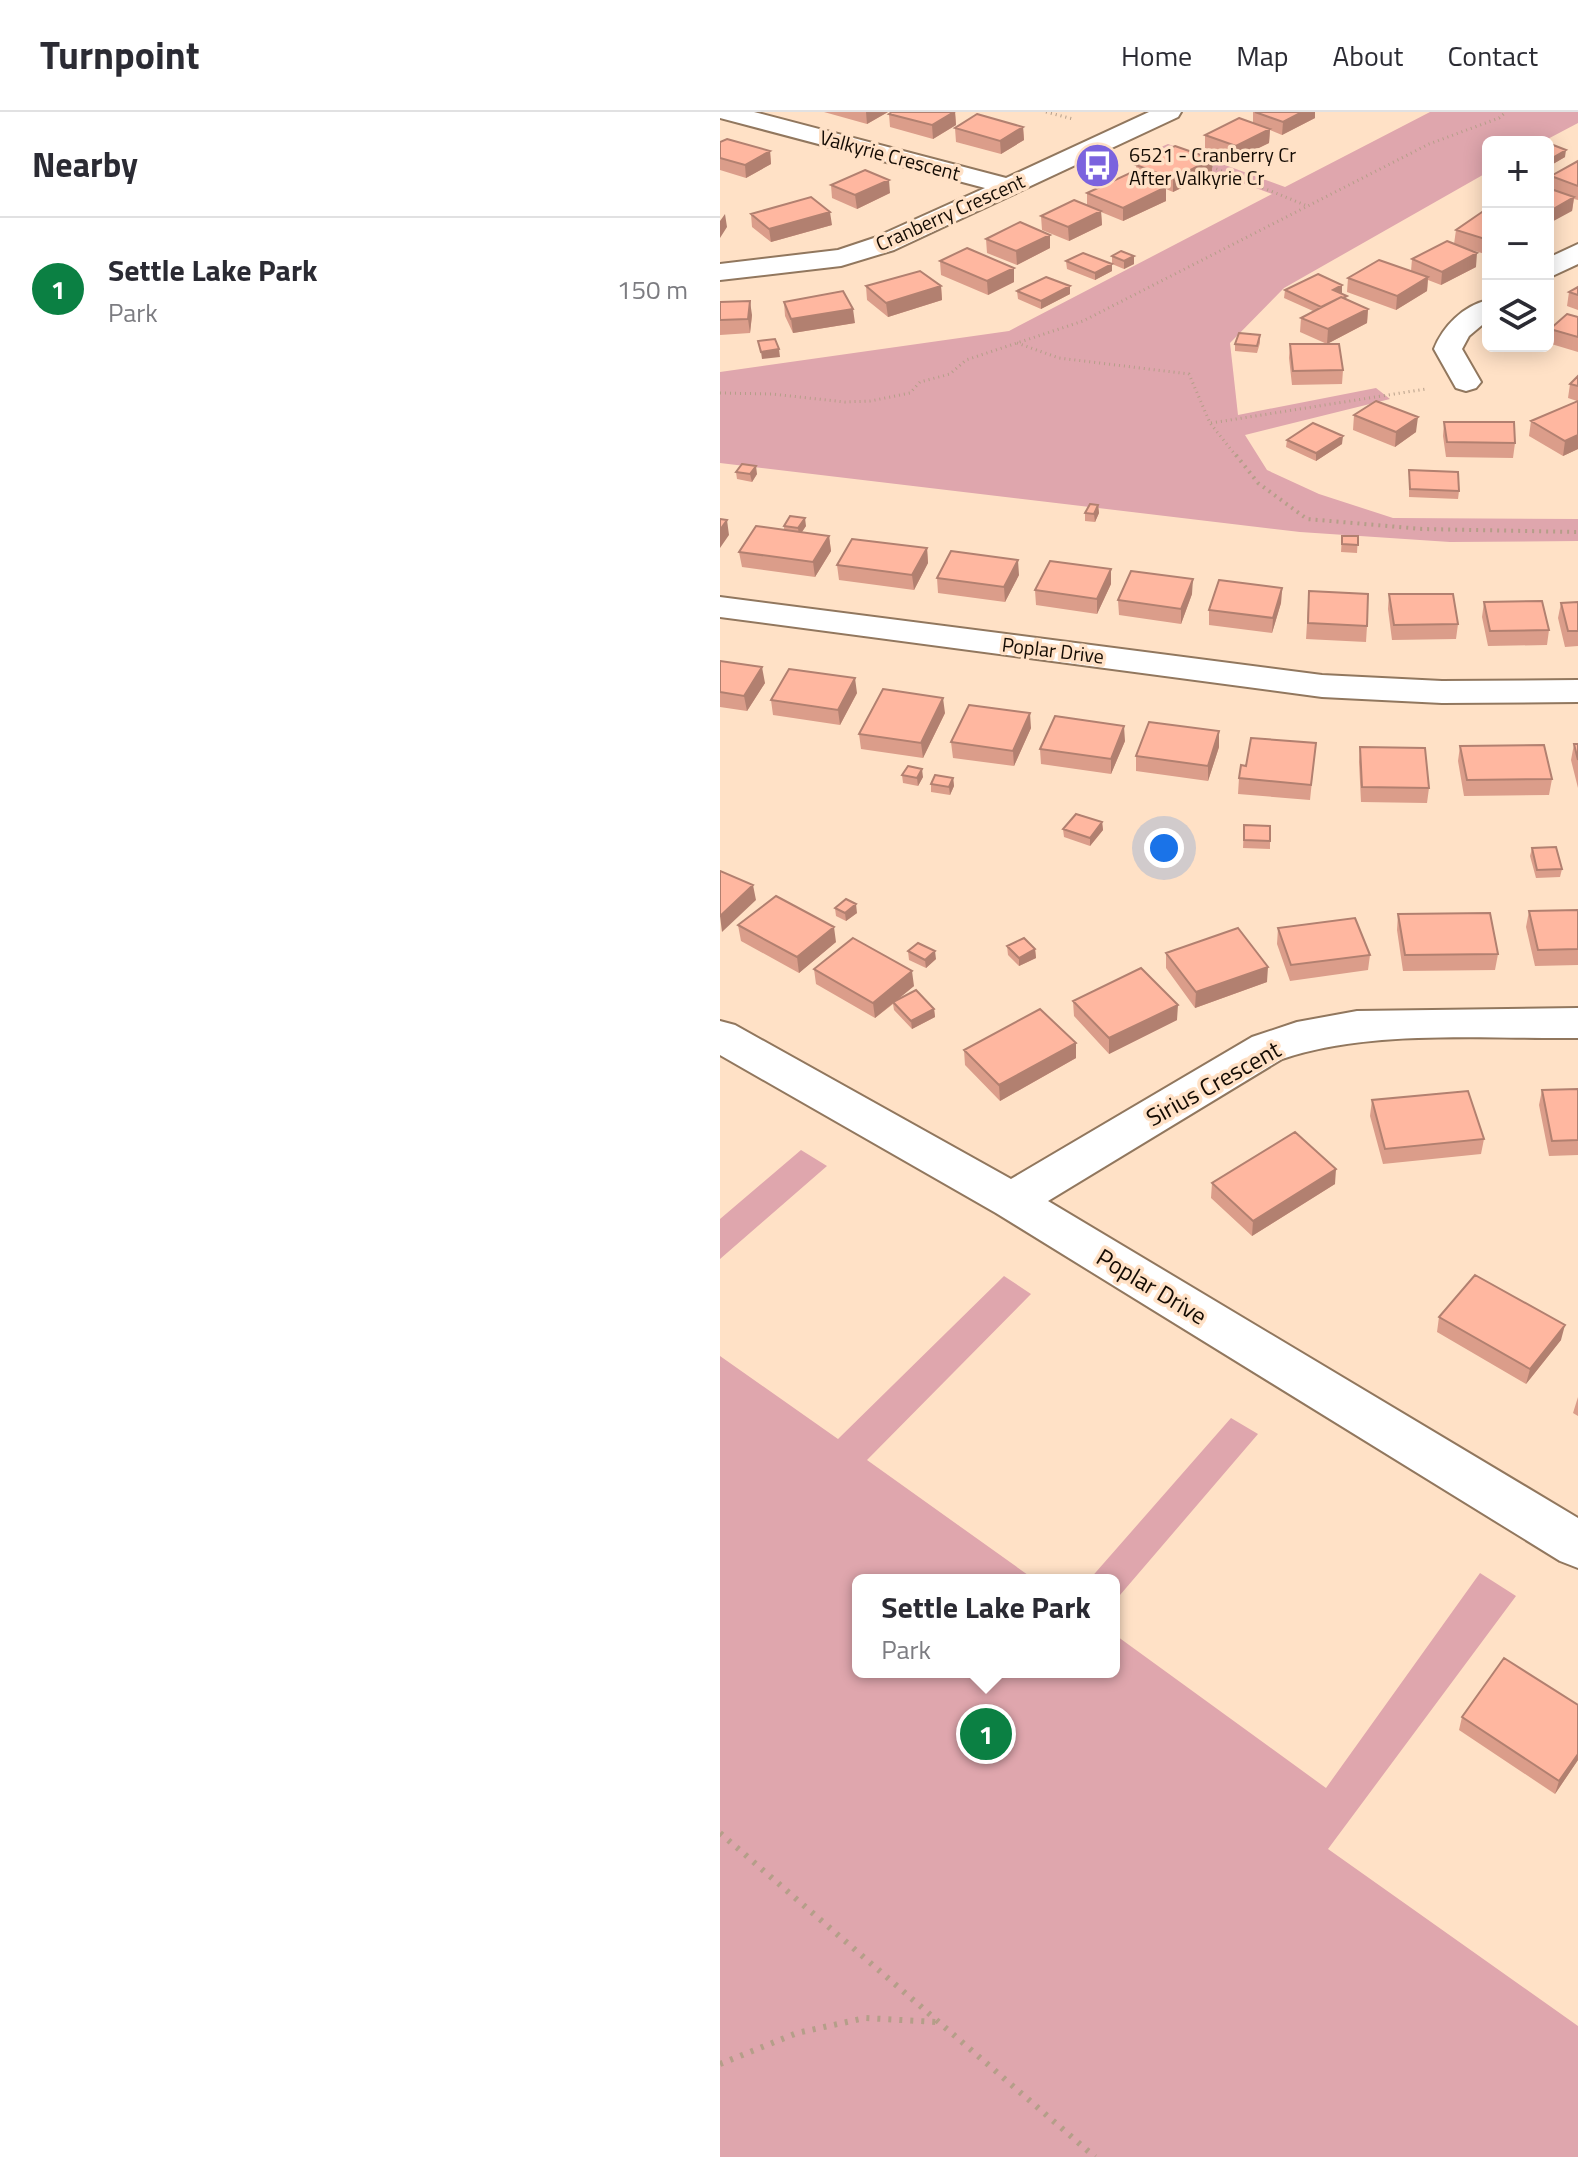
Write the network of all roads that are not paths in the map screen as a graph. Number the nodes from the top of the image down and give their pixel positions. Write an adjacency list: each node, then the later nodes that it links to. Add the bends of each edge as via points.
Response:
1 (726, 112): 3 (street, Valkyrie Crescent)
2 (1169, 112): 3 (street, Cranberry Crescent)
3 (1008, 186): 6 (street, Cranberry Crescent, via 884,244 841,258)
4 (1578, 252): 5 (street)
5 (1554, 266)
6 (720, 272)
7 (1482, 312): 8 (street, via 1461,327 1448,349)
8 (1466, 382)
9 (720, 607): 10 (street, Poplar Drive, via 1322,686)
10 (1578, 691)
11 (1578, 1023): 13 (street, Sirius Crescent, via 1357,1026 1312,1033 1267,1048 1215,1077)
12 (720, 1036): 13 (street, Poplar Drive)
13 (1012, 1201): 14 (street, Poplar Drive)
14 (1578, 1545)

